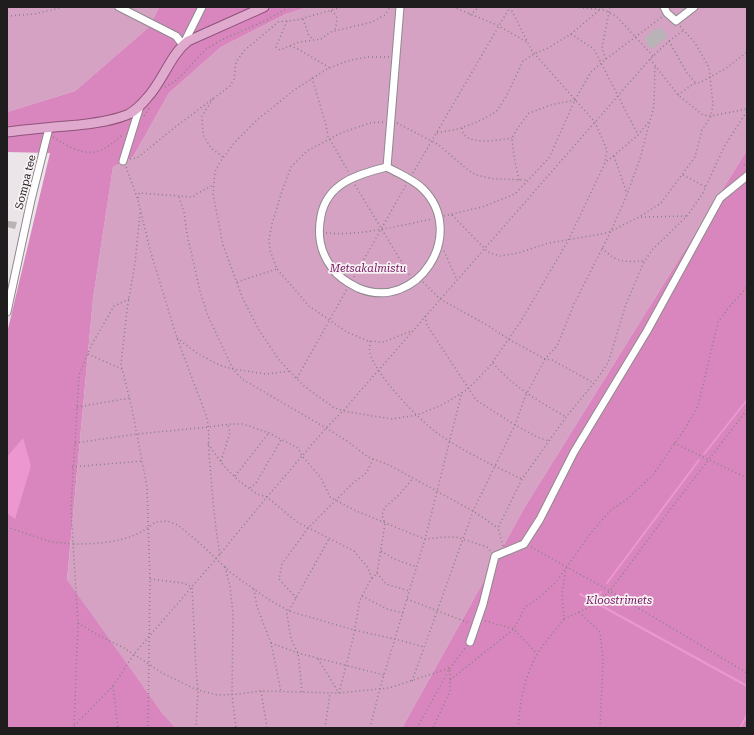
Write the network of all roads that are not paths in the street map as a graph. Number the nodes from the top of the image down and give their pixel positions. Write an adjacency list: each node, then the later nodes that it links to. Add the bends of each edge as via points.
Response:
1 (119, 7): 7 (street, via 176,36)
2 (202, 7): 7 (street)
3 (264, 7): 7 (main road, via 199,35)
4 (400, 7): 12 (street)
5 (694, 7): 6 (street, via 676,21)
6 (665, 10)
7 (183, 45): 8 (main road, via 157,86)
8 (140, 106): 9 (main road, via 129,114 117,118); 11 (street)
9 (49, 128): 10 (main road); 14 (street, Sompa tee)
10 (7, 132)
11 (124, 161)
12 (387, 167): 12 (street, via 424,189 438,217 440,238 428,268 416,280 393,290 363,290 335,273 326,260 320,244 322,212 329,197 340,185 351,178)
13 (747, 176): 15 (street, via 720,198 647,331 574,452 540,519 524,544 495,556)
14 (7, 312)
15 (470, 642)

